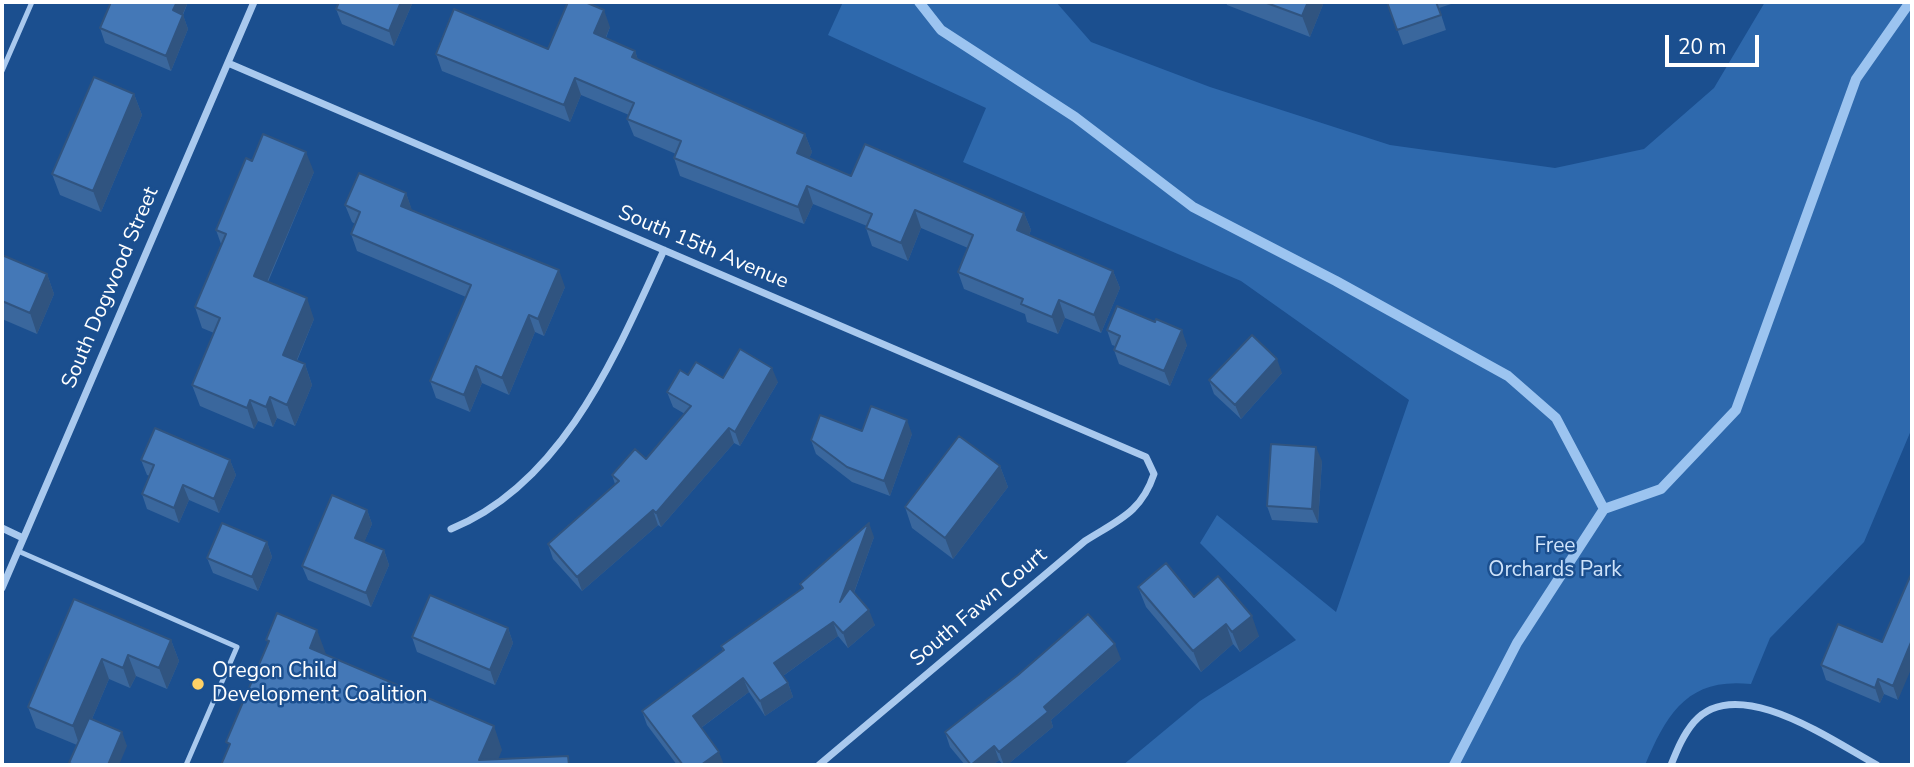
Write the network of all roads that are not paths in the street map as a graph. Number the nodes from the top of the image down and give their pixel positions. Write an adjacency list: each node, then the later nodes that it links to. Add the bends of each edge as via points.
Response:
1 (32, 2): 4 (lane)
2 (254, 2): 3 (street, South Dogwood Street)
3 (228, 63): 5 (street, South 15th Avenue); 9 (street, South Dogwood Street)
4 (2, 71)
5 (664, 250): 6 (street, South 15th Avenue, via 1120,444 1146,457); 8 (street, via 613,361 558,447 484,516)
6 (1154, 474): 13 (street, South Fawn Court, via 1146,496 1125,517 1085,541)
7 (2, 528): 9 (street)
8 (451, 529)
9 (23, 538): 10 (street, South Dogwood Street)
10 (18, 551): 11 (street, South Dogwood Street); 12 (lane, via 237,647)
11 (2, 588)
12 (186, 765)
13 (819, 765)
14 (1671, 765): 15 (street, via 1695,720 1718,707 1747,705 1774,711)
15 (1877, 765)

